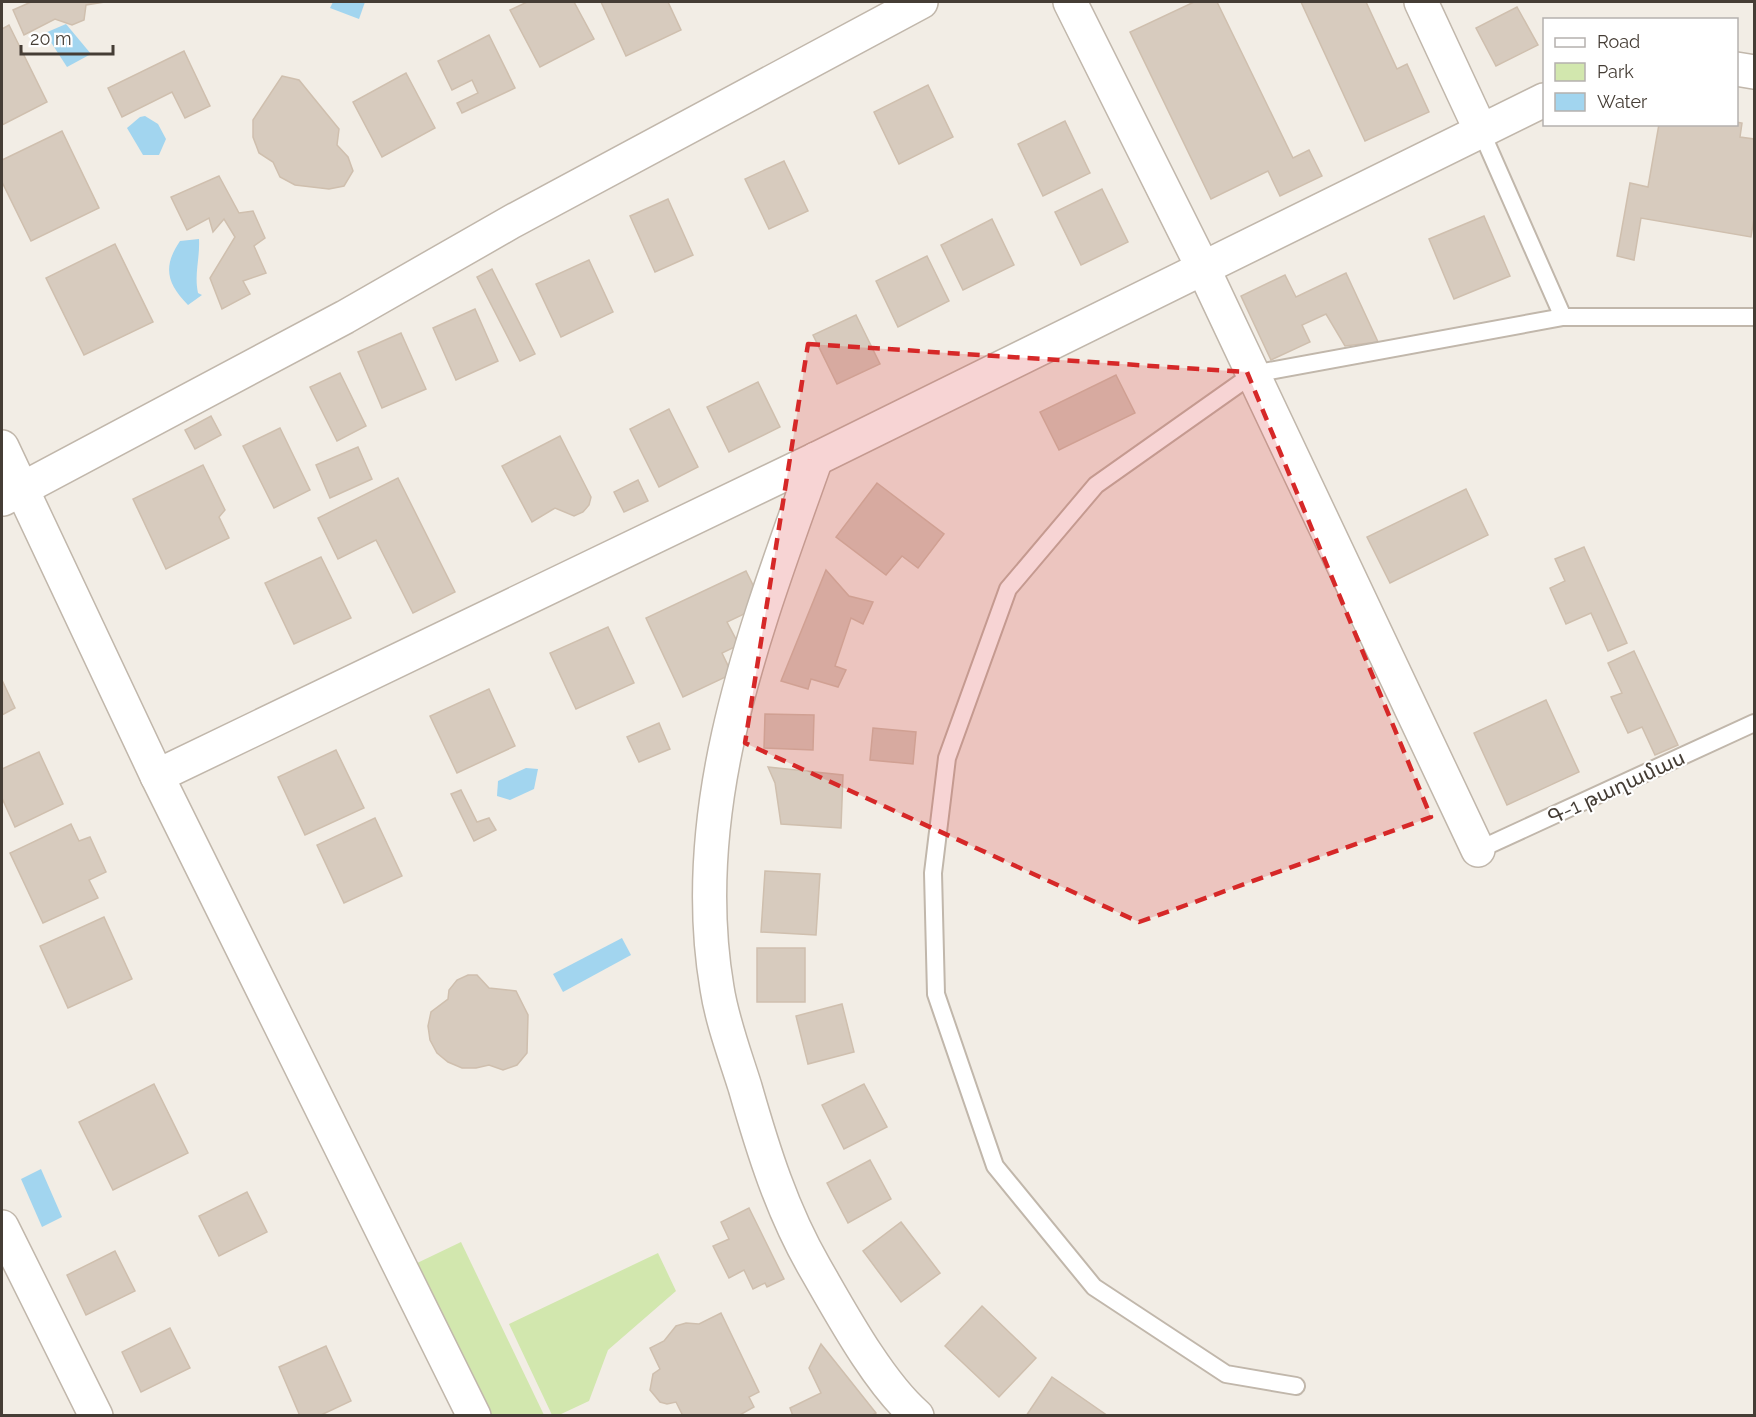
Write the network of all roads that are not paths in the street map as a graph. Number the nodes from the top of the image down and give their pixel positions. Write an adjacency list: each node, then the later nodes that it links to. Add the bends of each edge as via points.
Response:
1 (921, 2): 14 (street)
2 (1070, 2): 8 (street)
3 (1421, 2): 7 (street)
4 (1738, 69): 5 (street)
5 (1755, 72)
6 (1543, 101): 7 (street)
7 (1481, 131): 8 (street); 9 (lane)
8 (1203, 268): 11 (street); 13 (street)
9 (1563, 316): 10 (lane); 11 (lane)
10 (1755, 317)
11 (1253, 374): 17 (street); 19 (lane, via 1096,484 1008,588 947,758 933,873 936,994 995,1166 1094,1287 1226,1374)
12 (2, 447): 14 (street)
13 (816, 459): 16 (street); 22 (street, via 750,650 718,778 710,895 712,953 717,991 764,1158 799,1239 868,1356)
14 (12, 494): 16 (street)
15 (1755, 723): 17 (lane, Գ-1 թաղամաս)
16 (157, 776): 21 (street)
17 (1478, 850)
18 (2, 1227): 20 (street)
19 (1296, 1386)
20 (96, 1416)
21 (474, 1416)
22 (917, 1416)

